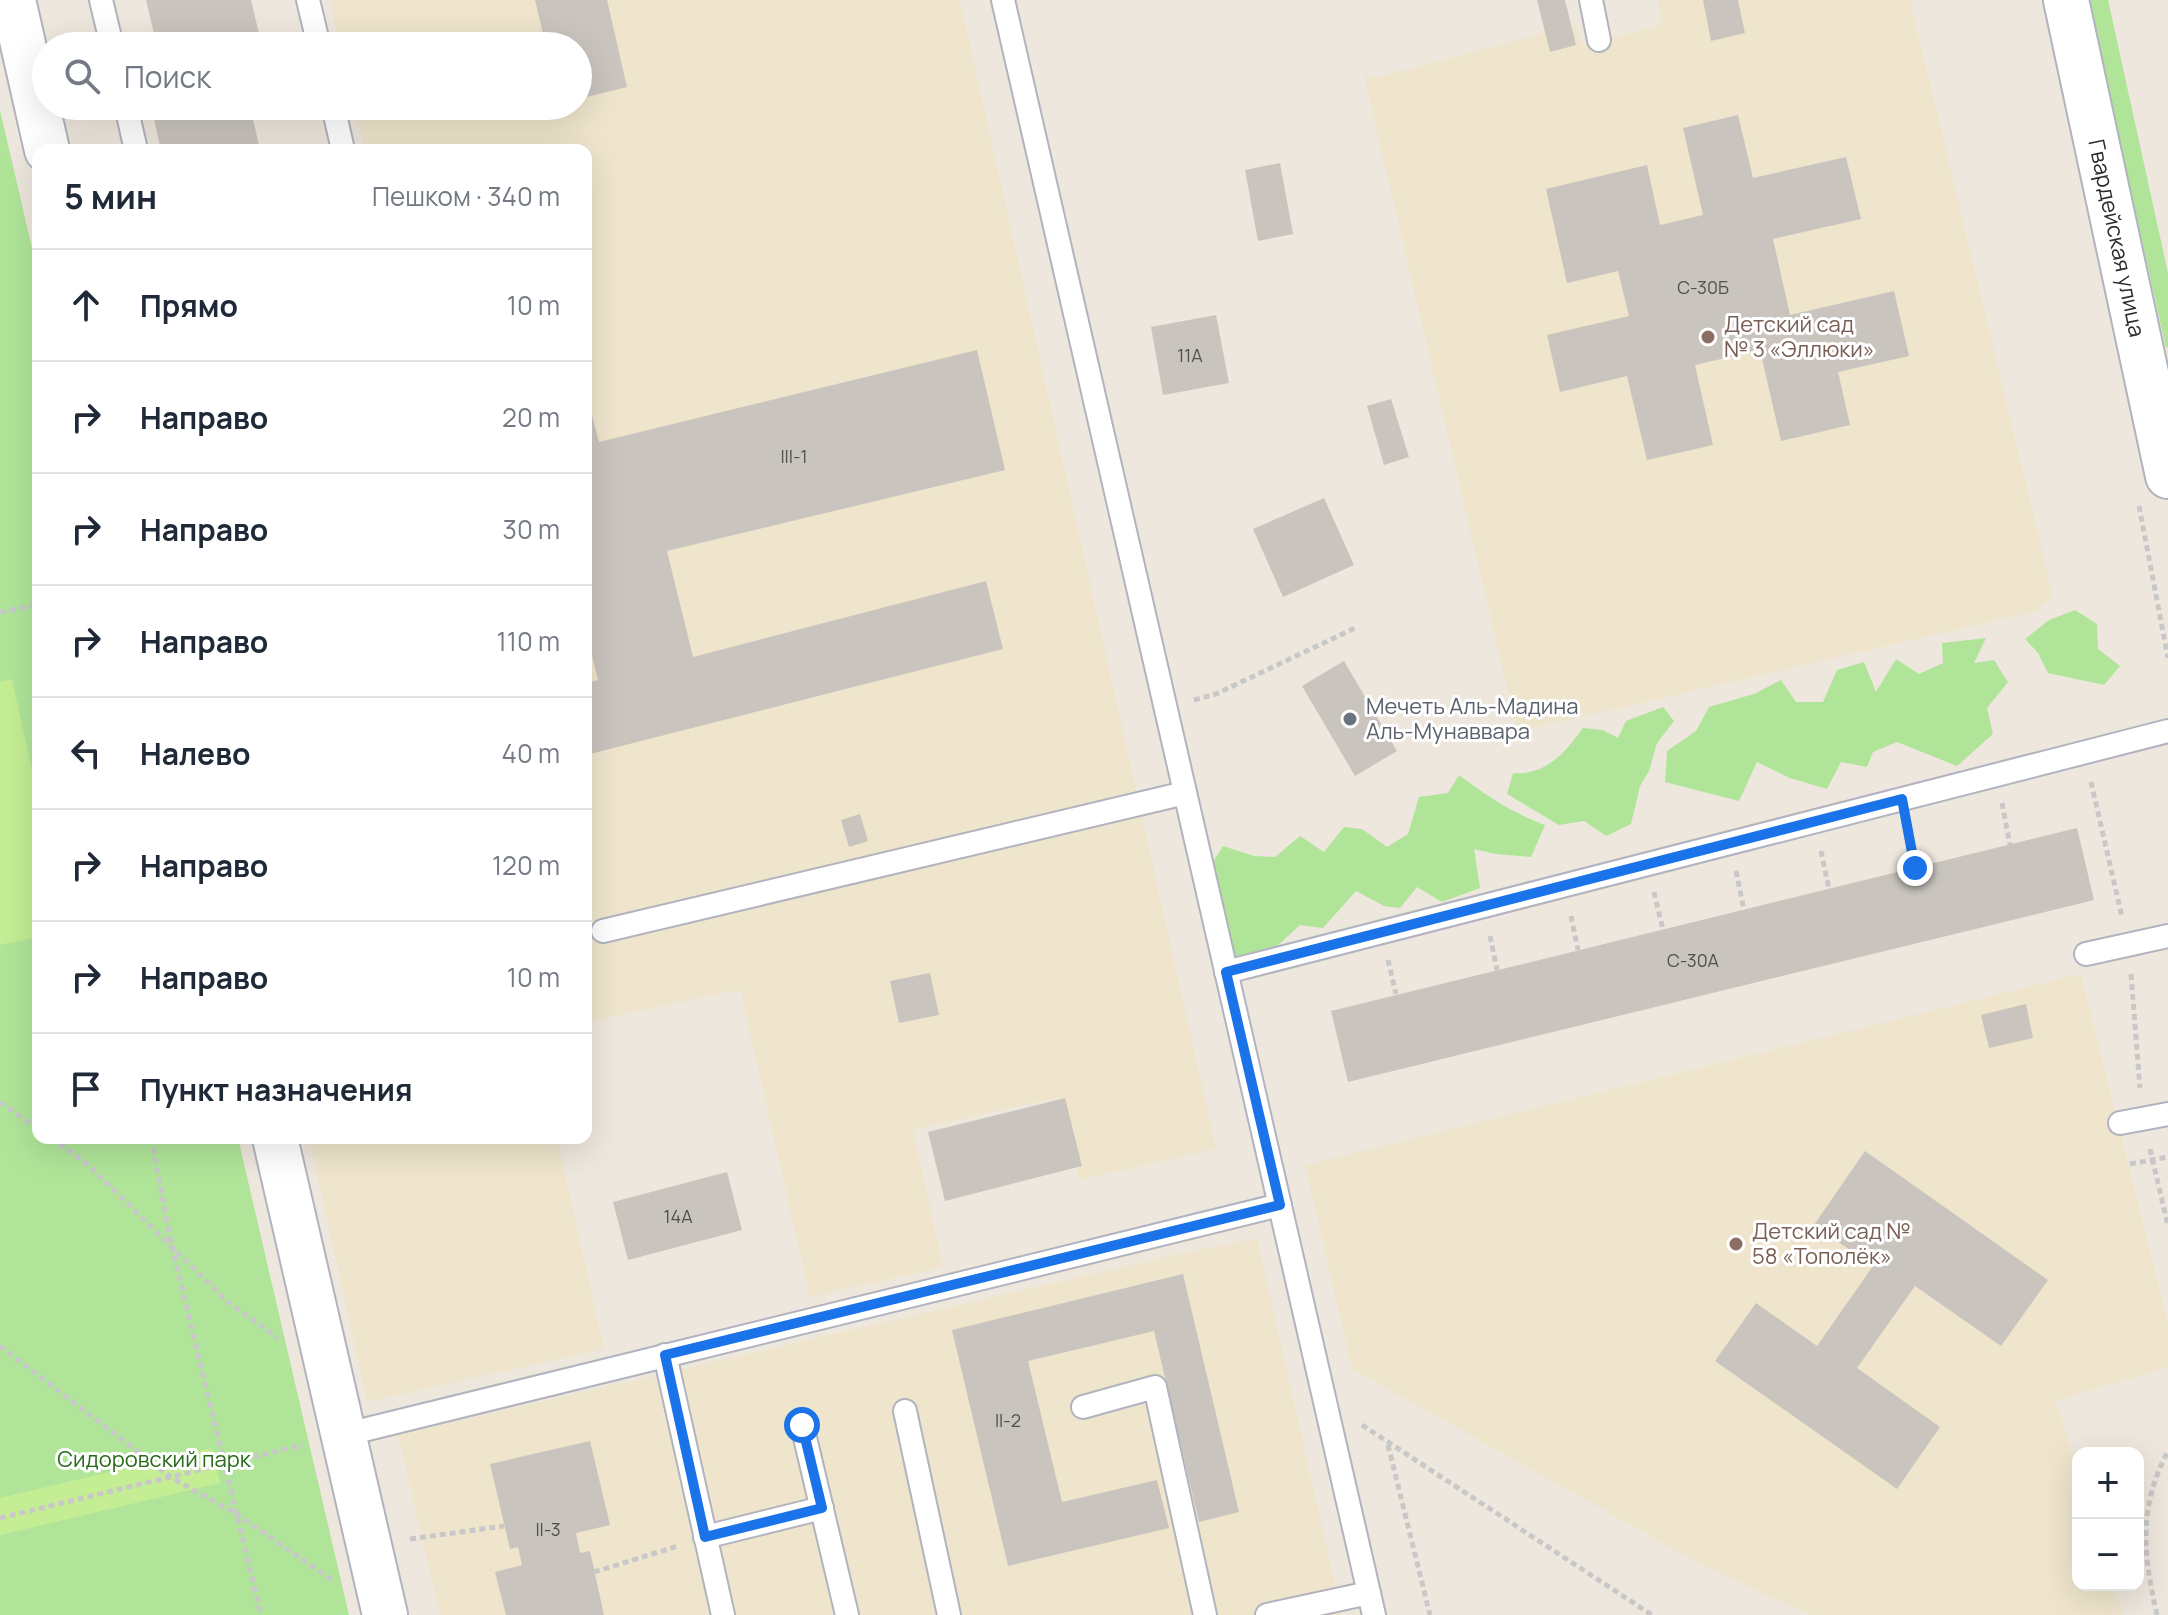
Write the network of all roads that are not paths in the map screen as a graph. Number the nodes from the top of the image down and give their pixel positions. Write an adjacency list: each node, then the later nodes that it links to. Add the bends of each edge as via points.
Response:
1 (13, 0): 10 (street)
2 (101, 0): 7 (lane)
3 (308, 0): 8 (lane)
4 (1003, 0): 20 (lane)
5 (1591, 0): 9 (lane)
6 (2066, 0): 17 (street, Гвардейская улица)
7 (109, 32)
8 (316, 32)
9 (1599, 40)
10 (32, 84)
11 (40, 120): 14 (street)
12 (127, 120): 15 (lane)
13 (336, 120): 16 (lane)
14 (46, 144)
15 (130, 144)
16 (342, 144)
17 (2157, 374): 18 (street, Гвардейская улица)
18 (2168, 476)
19 (2168, 731): 24 (lane)
20 (1185, 793): 21 (lane); 24 (lane)
21 (603, 931)
22 (2168, 936): 23 (lane)
23 (2086, 954)
24 (1226, 972): 28 (lane)
25 (2168, 1114): 26 (lane)
26 (2120, 1123)
27 (276, 1144): 33 (street)
28 (1280, 1205): 29 (lane); 36 (lane)
29 (665, 1355): 33 (lane); 35 (lane)
30 (1083, 1407): 41 (lane, via 1155,1387)
31 (905, 1411): 40 (lane)
32 (802, 1425): 34 (lane)
33 (343, 1435): 37 (street)
34 (822, 1508): 35 (lane); 39 (lane)
35 (705, 1537): 38 (lane)
36 (1369, 1593): 42 (lane); 43 (lane)
37 (385, 1615)
38 (723, 1615)
39 (847, 1615)
40 (949, 1615)
41 (1205, 1615)
42 (1267, 1615)
43 (1374, 1615)

